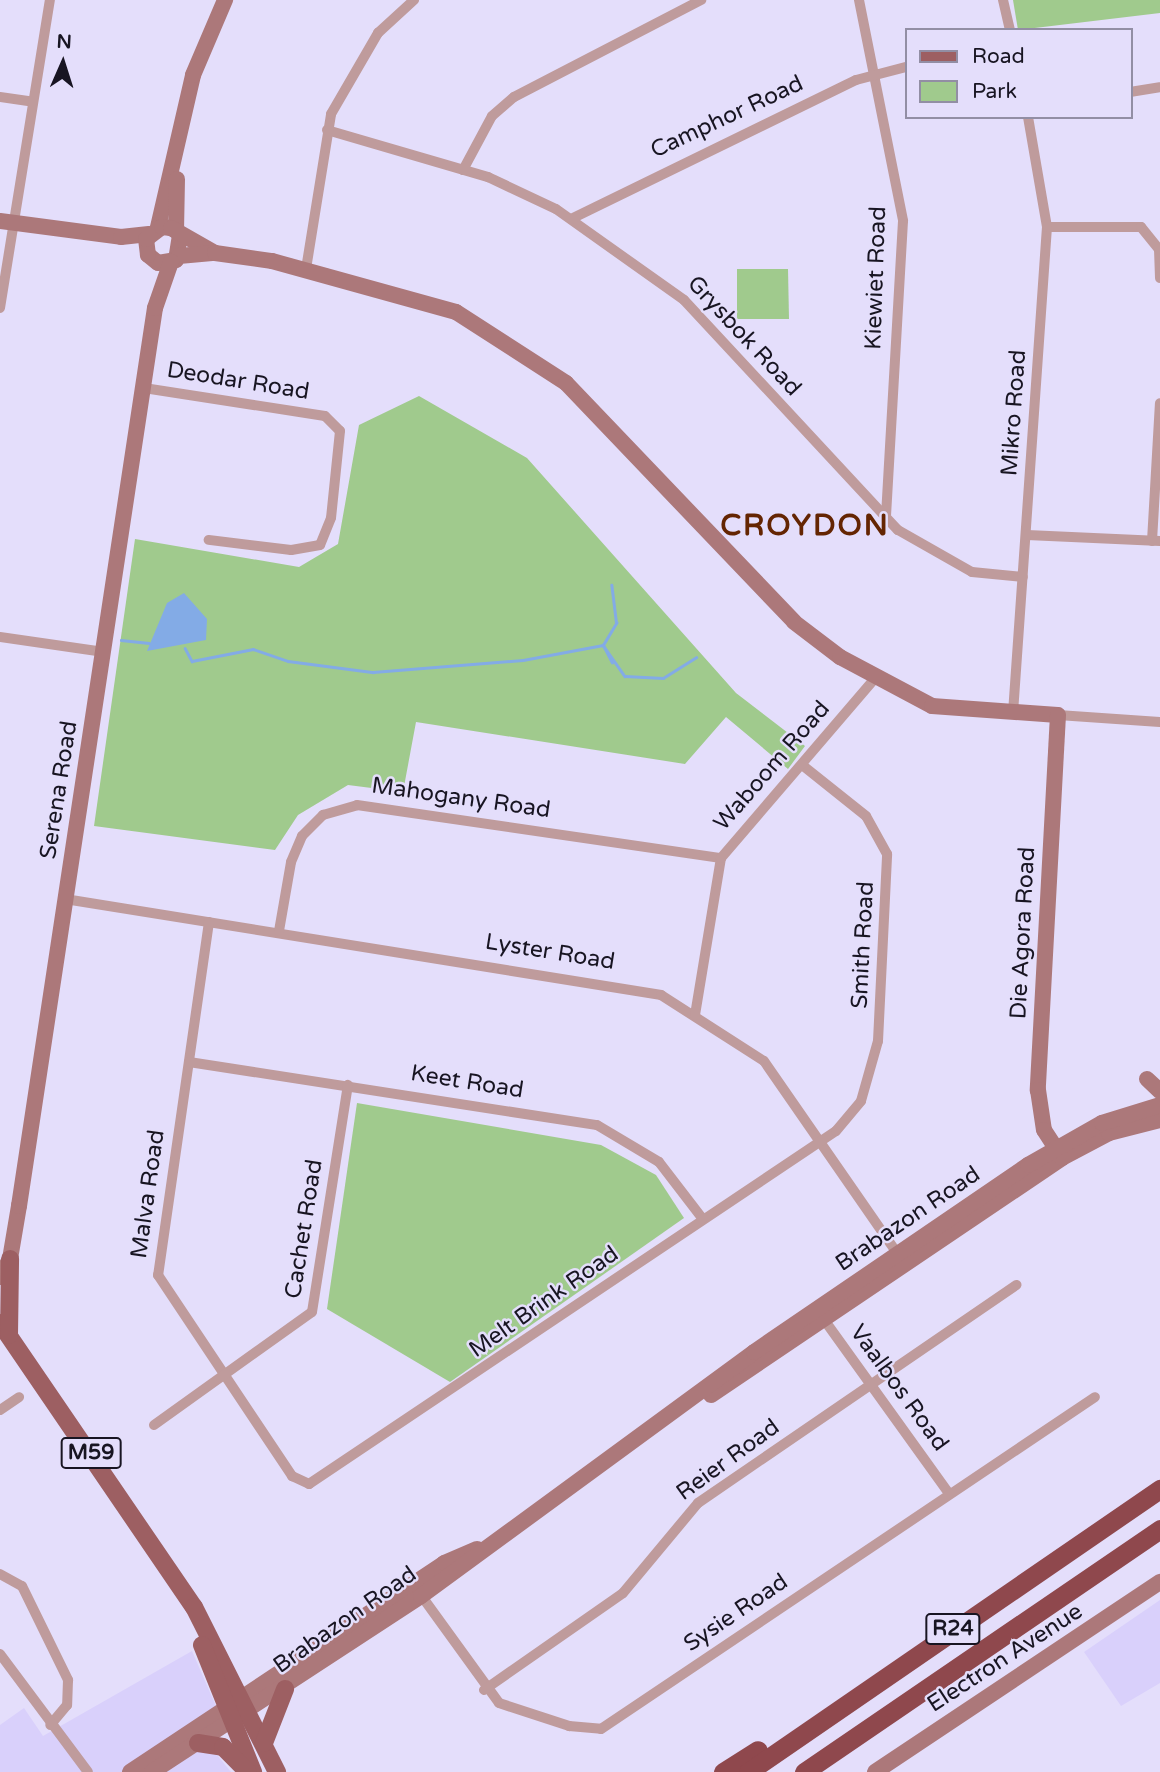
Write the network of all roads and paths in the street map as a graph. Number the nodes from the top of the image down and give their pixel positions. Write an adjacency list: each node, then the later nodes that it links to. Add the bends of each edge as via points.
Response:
1 (50, 0): 13 (street)
2 (225, 0): 16 (main road, via 193,75)
3 (414, 0): 15 (street, via 378,33 335,104)
4 (701, 0): 17 (street, via 514,97 492,116)
5 (859, 0): 9 (street, Kiewiet Road)
6 (1003, 0): 7 (street)
7 (1010, 28)
8 (904, 66): 9 (street, Camphor Road)
9 (874, 74): 18 (street, Camphor Road); 33 (street, Kiewiet Road, via 903,221)
10 (1160, 87): 11 (street)
11 (1132, 92)
12 (0, 97): 13 (street)
13 (30, 101): 19 (street)
14 (1028, 119): 20 (street, Mikro Road)
15 (327, 130): 17 (street, Grysbok Road); 27 (street)
16 (176, 163): 21 (main road); 22 (main road)
17 (463, 170): 18 (street, Grysbok Road, via 527,191)
18 (570, 219): 33 (street, Grysbok Road, via 684,300)
19 (6, 222): 23 (main road); 29 (street)
20 (1047, 227): 28 (street, via 1140,227 1159,249); 34 (street, Mikro Road)
21 (153, 231): 22 (main road); 23 (main road); 25 (main road, Serena Road)
22 (178, 233): 24 (main road); 26 (main road, Serena Road)
23 (87, 234): 25 (main road)
24 (215, 253): 26 (main road); 27 (main road)
25 (149, 256): 26 (main road); 30 (main road, Serena Road)
26 (175, 259): 30 (main road, Serena Road)
27 (306, 269): 40 (main road, via 456,312 557,376 794,622)
28 (1160, 278)
29 (0, 308)
30 (155, 308): 31 (main road, Serena Road)
31 (144, 387): 35 (street, Deodar Road, via 325,416 340,430 331,518 320,545 291,550); 39 (main road, Serena Road)
32 (1160, 402): 36 (street)
33 (886, 520): 37 (street, Grysbok Road, via 963,568)
34 (1027, 535): 36 (street); 37 (street, Mikro Road)
35 (209, 540)
36 (1156, 541)
37 (1023, 577): 41 (street, Mikro Road)
38 (0, 637): 39 (street)
39 (104, 652): 46 (main road, Serena Road)
40 (876, 677): 41 (main road, via 932,706); 44 (street, Waboom Road)
41 (1013, 713): 42 (main road)
42 (1058, 715): 43 (street); 57 (main road, Die Agora Road, via 1038,1090 1044,1130)
43 (1160, 722)
44 (802, 765): 45 (street, Waboom Road); 56 (street, Smith Road, via 881,835 888,870 876,1060 861,1101)
45 (720, 858): 48 (street, Mahogany Road, via 357,805 323,816 302,836 291,862); 49 (street, Waboom Road)
46 (65, 899): 47 (street, Lyster Road); 59 (main road, Serena Road)
47 (209, 922): 48 (street, Lyster Road); 50 (street, Malva Road)
48 (279, 932): 49 (street, Lyster Road, via 630,985)
49 (695, 1014): 56 (street, Lyster Road, via 764,1061)
50 (189, 1062): 52 (street, Keet Road); 65 (street, Malva Road, via 158,1275)
51 (1147, 1079): 53 (main road)
52 (348, 1085): 58 (street, Keet Road, via 597,1125 659,1162); 65 (street, Cachet Road, via 312,1312)
53 (1160, 1091)
54 (1160, 1105): 57 (main road, Brabazon Road, via 1102,1123)
55 (1160, 1120): 57 (main road, Brabazon Road)
56 (818, 1142): 58 (street, Melt Brink Road); 60 (street, Lyster Road)
57 (1058, 1153): 60 (main road, Brabazon Road)
58 (702, 1218): 71 (street, Melt Brink Road, via 320,1479 307,1484)
59 (8, 1258): 61 (main road, Serena Road); 64 (main road)
60 (901, 1259): 63 (main road, Brabazon Road)
61 (0, 1278)
62 (1016, 1285): 66 (street, Reier Road)
63 (820, 1315): 66 (street, Vaalbos Road); 77 (main road, Brabazon Road)
64 (4, 1329): 81 (main road, M59, via 177,1586)
65 (223, 1376): 70 (street, Cachet Road); 71 (street, Malva Road)
66 (870, 1384): 73 (street, Vaalbos Road); 80 (street, Reier Road, via 698,1503 623,1593)
67 (19, 1397): 69 (street)
68 (1095, 1397): 73 (street, Sysie Road)
69 (0, 1410)
70 (154, 1425)
71 (292, 1476)
72 (1160, 1489): 82 (highway, R24)
73 (948, 1492): 80 (street, Sysie Road, via 601,1729 518,1712)
74 (1160, 1530): 93 (highway, R24)
75 (0, 1574): 83 (street, via 22,1586 68,1680 68,1705)
76 (1160, 1582): 94 (main road, Electron Avenue)
77 (417, 1590): 79 (main road, Brabazon Road); 80 (street, Sysie Road); 81 (main road, Brabazon Road)
78 (0, 1654): 83 (street)
79 (285, 1689): 81 (main road, Brabazon Road); 85 (main road)
80 (484, 1690)
81 (237, 1711): 84 (main road); 85 (main road, M59); 87 (main road); 89 (main road, M59)
82 (829, 1713): 91 (highway); 92 (highway, R24)
83 (50, 1725): 86 (street)
84 (198, 1743): 88 (main road); 89 (main road, via 223,1747)
85 (264, 1744): 90 (main road, M59)
86 (88, 1772)
87 (130, 1772)
88 (152, 1772)
89 (251, 1772)
90 (277, 1772)
91 (723, 1772)
92 (748, 1772)
93 (805, 1772)
94 (875, 1772)

